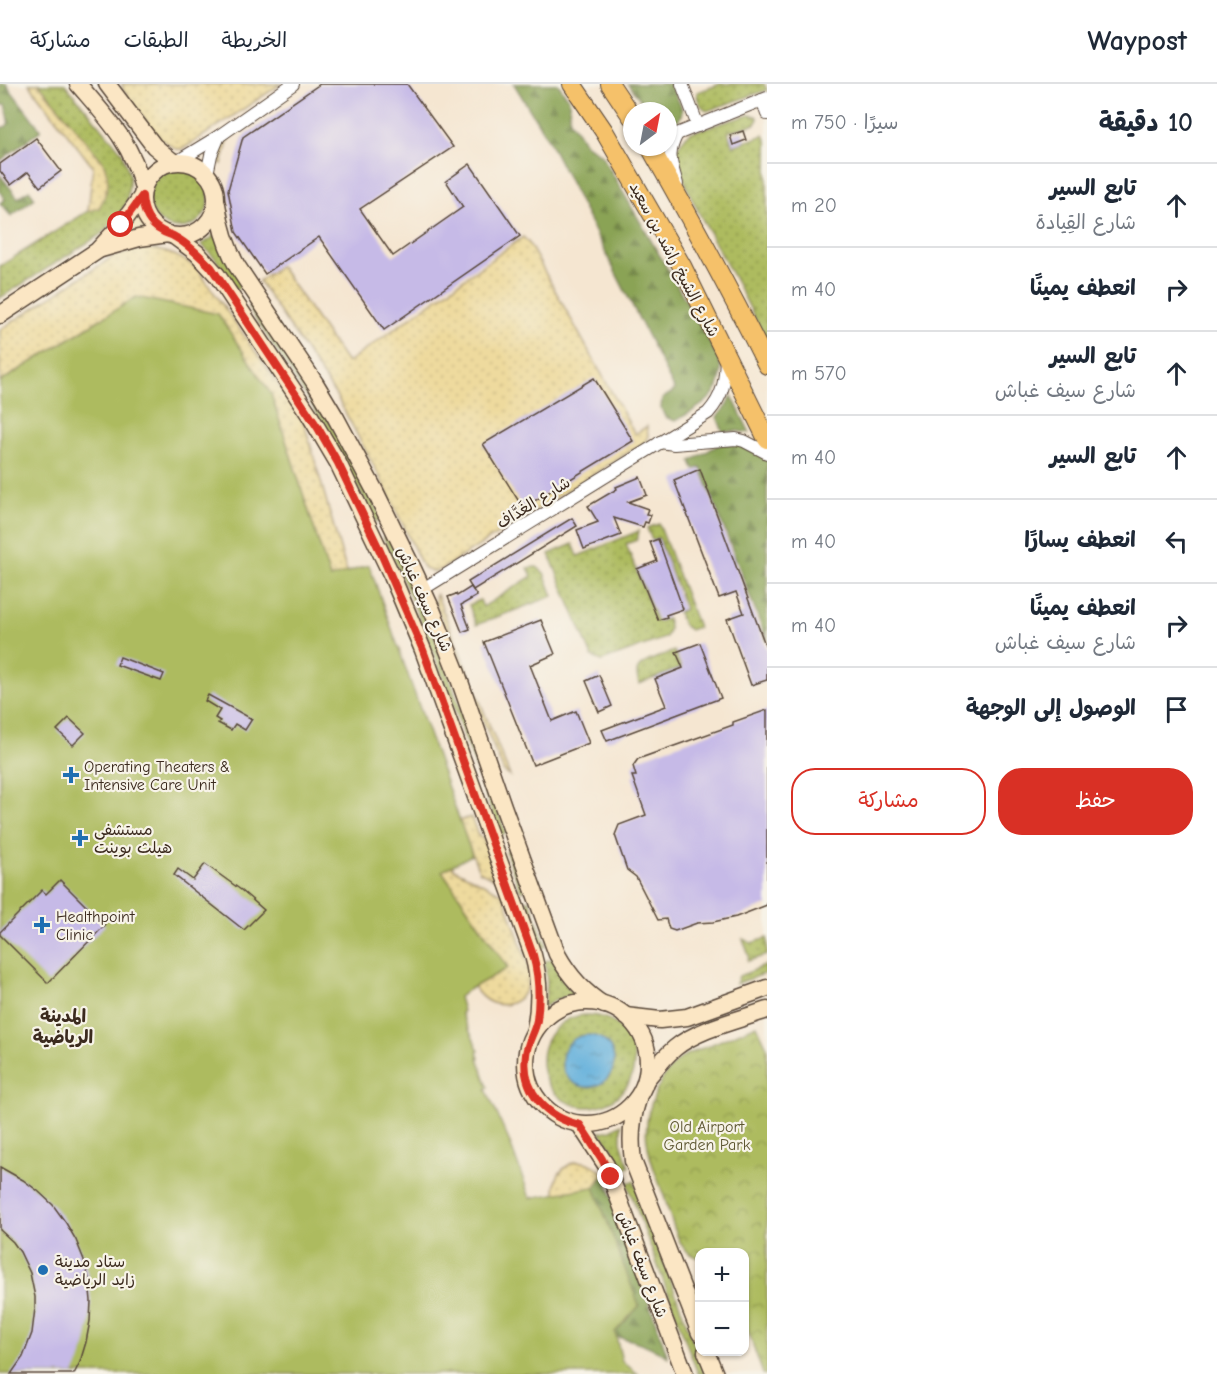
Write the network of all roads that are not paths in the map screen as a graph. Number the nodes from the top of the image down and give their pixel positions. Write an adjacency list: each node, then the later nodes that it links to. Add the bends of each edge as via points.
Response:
1 (78, 84): 18 (street, via 128,147)
2 (106, 84): 16 (street, via 149,140)
3 (293, 84): 13 (street)
4 (572, 84): 24 (main road, شارع الشيخ راشد بن سعيد, via 604,131 682,266)
5 (611, 84): 8 (street); 9 (main road)
6 (681, 84): 11 (street)
7 (764, 99): 10 (street); 11 (street)
8 (628, 102)
9 (623, 103)
10 (767, 114)
11 (698, 126): 12 (street)
12 (677, 133)
13 (219, 136): 16 (street); 17 (street)
14 (655, 156): 19 (main road, شارع الشيخ راشد بن سعيد)
15 (670, 156): 19 (street)
16 (175, 161): 17 (street, via 194,164); 18 (street, via 159,166)
17 (207, 174): 20 (street, via 215,188)
18 (143, 192): 21 (street, via 146,215 159,230); 22 (street)
19 (682, 203): 25 (main road, شارع الشيخ راشد بن سعيد)
20 (217, 204): 21 (street, via 211,220 198,231); 29 (street, شارع سيف غباش, via 226,242 237,266 336,418)
21 (171, 235): 22 (street); 31 (street, شارع سيف غباش, via 197,253 217,275 338,463 420,642)
22 (97, 251): 23 (street)
23 (0, 315)
24 (726, 356): 26 (main road, شارع الشيخ راشد بن سعيد); 27 (street, شارع الغَدَّاف, via 723,389 713,408)
25 (767, 366)
26 (767, 440)
27 (660, 442): 28 (street, via 736,439); 29 (street, شارع الغَدَّاف)
28 (767, 453)
29 (423, 589): 30 (street, شارع سيف غباش)
30 (531, 883): 31 (street, via 525,896); 33 (street, شارع سيف غباش, via 557,954 577,983)
31 (511, 893): 36 (street, شارع سيف غباش, via 537,971)
32 (767, 988): 35 (street, via 687,1017 660,1020)
33 (604, 1005): 35 (street); 36 (street, via 582,1003 561,1008)
34 (767, 1010): 37 (street, via 686,1040)
35 (626, 1016): 37 (street, via 639,1031 647,1050)
36 (535, 1029): 39 (street, via 526,1054 530,1087 550,1113)
37 (646, 1080): 38 (street)
38 (638, 1098): 39 (street, via 614,1118); 40 (street, شارع سيف غباش, via 631,1129 633,1161)
39 (580, 1125): 42 (street, شارع سيف غباش, via 606,1165)
40 (695, 1323)
41 (708, 1356): 43 (street)
42 (685, 1374)
43 (715, 1374)

